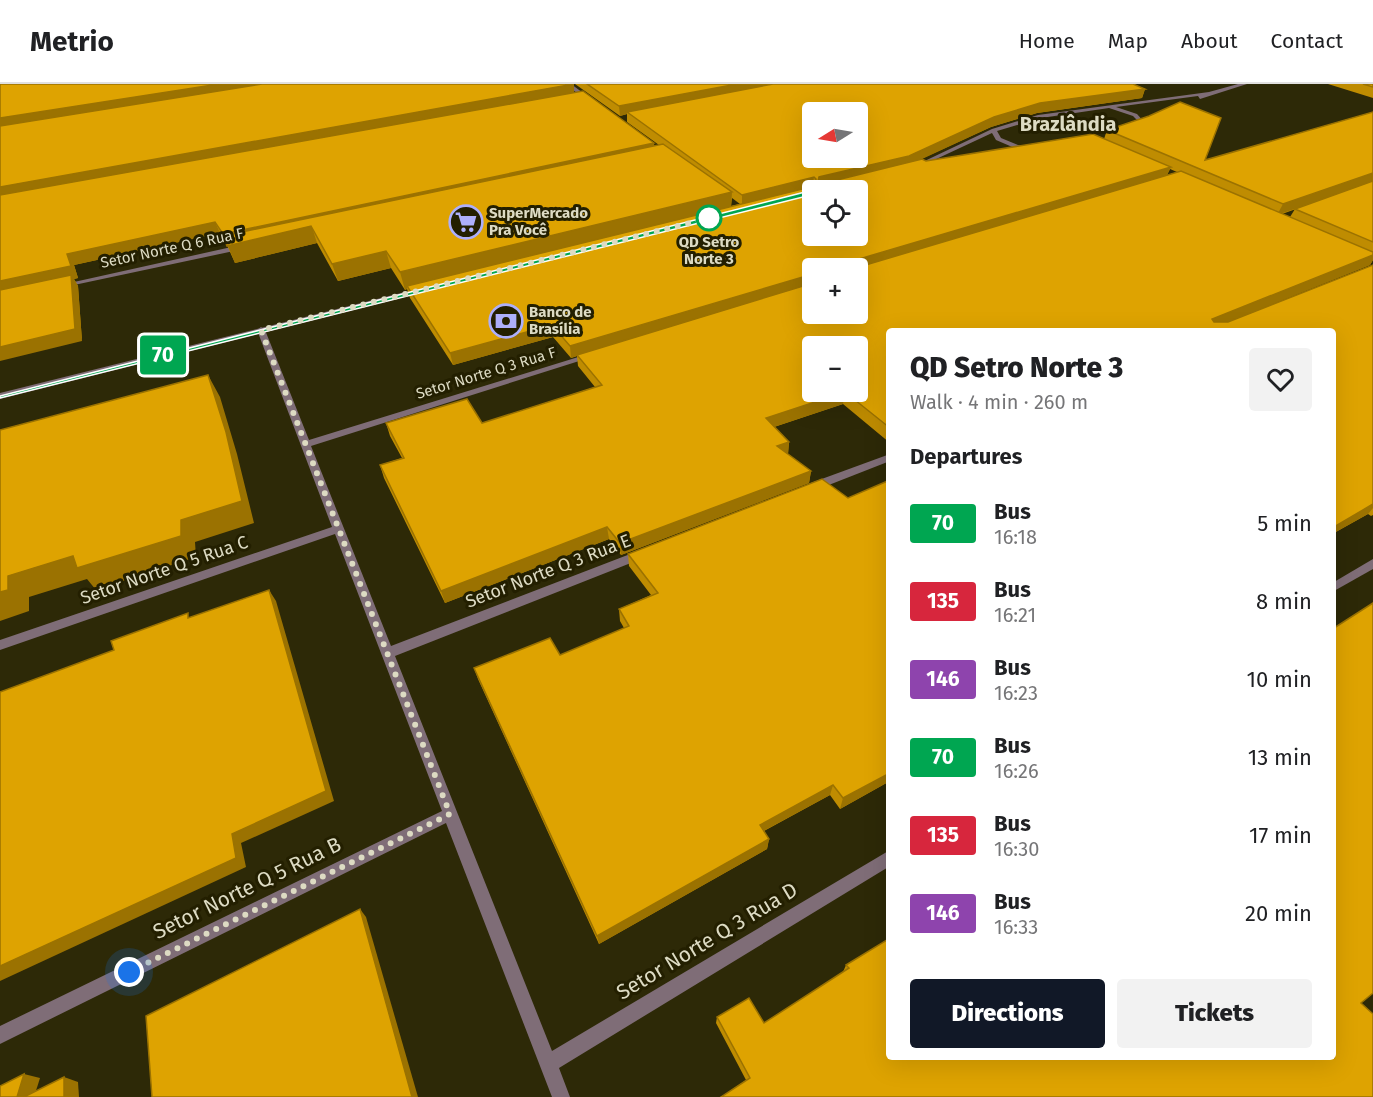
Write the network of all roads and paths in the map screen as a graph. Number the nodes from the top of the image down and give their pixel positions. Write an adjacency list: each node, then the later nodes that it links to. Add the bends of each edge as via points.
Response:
1 (568, 84): 4 (street)
2 (1244, 84): 3 (street)
3 (1208, 93): 6 (street); 7 (street)
4 (585, 96): 5 (street); 8 (street)
5 (573, 98)
6 (1179, 106)
7 (1098, 107): 10 (street, via 1128,112); 12 (street, via 1040,116)
8 (601, 108)
9 (1151, 119): 10 (street)
10 (1142, 123): 11 (street)
11 (1132, 127)
12 (994, 130): 13 (street, via 998,139 1006,143 1041,150); 14 (street, via 910,169)
13 (1008, 154)
14 (943, 164)
15 (257, 243): 17 (street, Setor Norte Q 6 Rua F)
16 (430, 288): 18 (street)
17 (47, 289)
18 (261, 330): 20 (street); 21 (street)
19 (596, 355): 21 (street, Setor Norte Q 3 Rua F)
20 (0, 396)
21 (306, 444): 24 (street)
22 (886, 459): 23 (street)
23 (800, 492)
24 (339, 529): 28 (street, Setor Norte Q 5 Rua C); 29 (street)
25 (655, 549): 29 (street, Setor Norte Q 3 Rua E)
26 (1373, 563): 27 (street)
27 (1336, 586)
28 (0, 645)
29 (388, 653): 30 (street)
30 (450, 814): 32 (street, Setor Norte Q 5 Rua B); 33 (street)
31 (886, 859): 33 (street, Setor Norte Q 3 Rua D)
32 (0, 1035)
33 (548, 1064): 34 (street)
34 (561, 1097)

